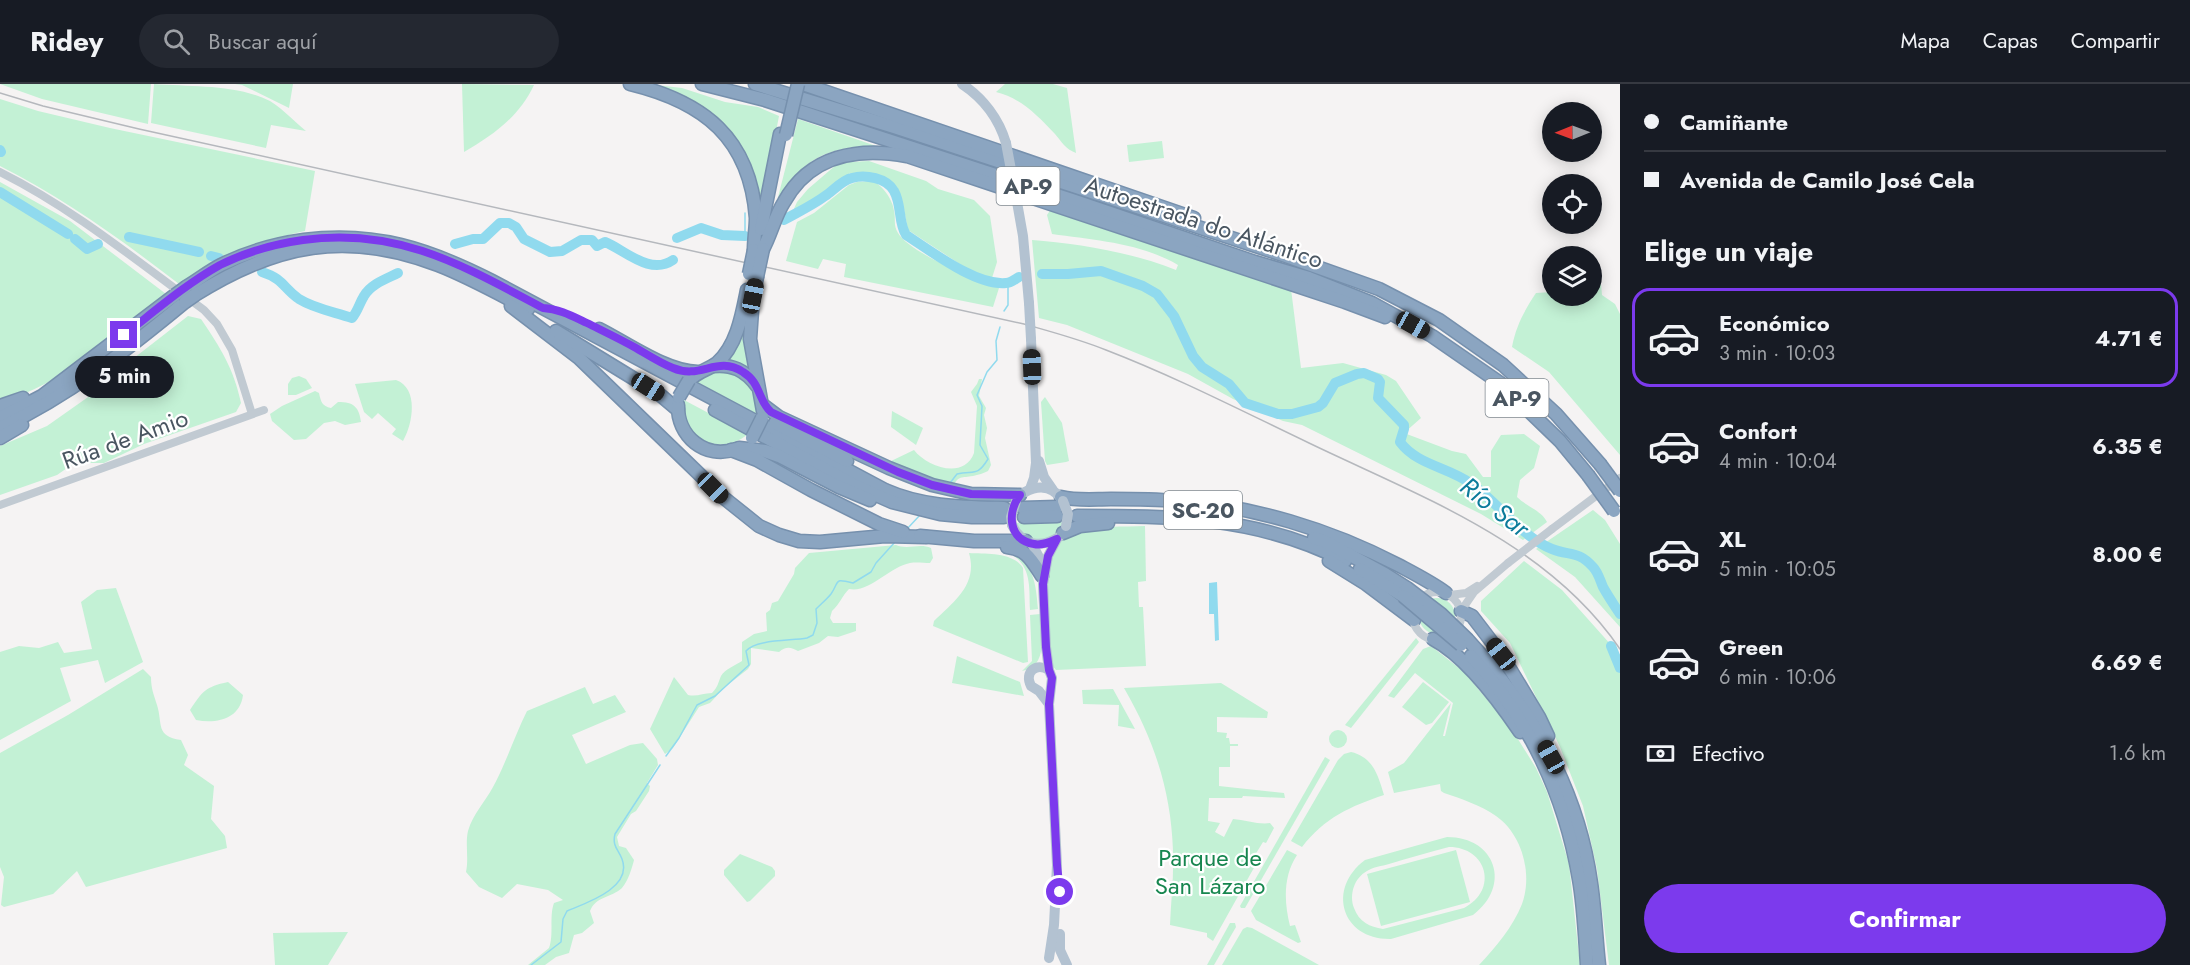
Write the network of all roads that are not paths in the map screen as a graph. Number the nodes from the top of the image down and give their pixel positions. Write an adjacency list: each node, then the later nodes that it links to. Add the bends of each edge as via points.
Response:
1 (630, 84): 9 (highway, via 684,102 729,138 751,184)
2 (702, 84): 18 (highway, Autoestrada do Atlántico / AP-9, via 765,100 1309,278 1372,303)
3 (755, 84): 10 (highway, Autoestrada do Atlántico / AP-9)
4 (792, 84): 7 (highway)
5 (800, 84): 7 (highway, bridge); 10 (highway, via 1166,208 1275,247)
6 (962, 84): 34 (main road, bridge, via 990,111 1006,143 1023,236)
7 (783, 134): 9 (highway)
8 (0, 172): 25 (street, via 88,225 204,310 232,350)
9 (759, 250): 11 (highway, bridge); 18 (highway, via 787,196 813,169 849,154 875,151 936,166 1345,302 1421,335)
10 (1286, 256): 37 (highway, Autoestrada do Atlántico / AP-9, bridge, via 1379,290 1438,320 1479,347 1533,391 1579,437)
11 (753, 276): 17 (highway); 23 (highway, via 750,327)
12 (485, 287): 13 (highway, via 419,258 383,249 339,246 267,258); 15 (highway, via 489,294); 39 (highway)
13 (191, 291): 14 (highway, bridge); 16 (highway, via 220,265 261,249 323,238 367,238 439,256)
14 (180, 299): 21 (highway); 24 (highway, via 136,343)
15 (511, 306): 26 (highway); 48 (highway, via 579,358 724,498 759,526 779,536 820,543 885,536)
16 (543, 308): 19 (highway, via 556,309); 38 (highway, via 860,478)
17 (735, 335): 19 (highway, via 708,359 690,366 668,361); 20 (highway)
18 (1432, 336): 43 (highway, Autoestrada do Atlántico / AP-9, bridge, via 1523,404 1560,441)
19 (624, 341): 22 (highway)
20 (713, 366): 22 (highway); 23 (highway, via 734,367)
21 (77, 370): 27 (highway, via 35,393); 30 (highway, via 42,396)
22 (694, 376): 26 (highway, bridge)
23 (758, 387): 28 (highway)
24 (72, 388): 32 (highway); 33 (highway, via 50,408)
25 (248, 399): 29 (street); 29 (street, Rúa de Amio, via 264,410); 31 (street)
26 (678, 404): 35 (highway, via 684,432 696,444 714,451)
27 (0, 406)
28 (763, 412): 35 (highway, bridge, via 752,438); 38 (highway); 40 (highway, via 932,485)
29 (252, 414): 31 (street, Rúa de Amio)
30 (0, 418)
31 (239, 419): 42 (street, Rúa de Amio)
32 (0, 428)
33 (0, 438)
34 (1036, 447): 40 (main road, via 1036,472); 41 (main road, via 1044,477)
35 (734, 449): 39 (highway, via 772,453 854,494 882,504); 48 (highway, via 879,524)
36 (1620, 478): 53 (street, bridge)
37 (1620, 491)
38 (906, 498): 44 (highway)
39 (892, 502): 44 (highway, via 940,514)
40 (1023, 502): 41 (highway, SC-20); 41 (main road, via 1039,487); 44 (main road, bridge)
41 (1058, 502): 46 (highway, SC-20, via 1202,503 1269,516); 47 (main road, bridge, via 1068,514)
42 (0, 505)
43 (1617, 516)
44 (1007, 517): 51 (main road, via 1015,532)
45 (1207, 519): 47 (highway, SC-20, via 1202,524 1087,525); 50 (highway, SC-20, via 1077,512 1143,507 1202,510 1266,522); 52 (highway, SC-20)
46 (1308, 529): 50 (highway); 56 (highway, via 1384,558)
47 (1062, 532): 51 (main road, via 1046,543); 54 (main road, via 1048,556)
48 (926, 537): 49 (highway)
49 (974, 541): 51 (highway); 54 (highway, via 1023,551)
50 (1324, 541): 55 (highway, SC-20, via 1385,574)
51 (1029, 543): 54 (main road, via 1039,557)
52 (1304, 544): 55 (highway, SC-20); 58 (highway)
53 (1488, 579): 56 (street, via 1466,593); 57 (street)
54 (1043, 580): 61 (main road)
55 (1405, 592): 60 (highway, SC-20, bridge, via 1441,614)
56 (1448, 594): 57 (street); 58 (street, via 1425,595 1415,606)
57 (1461, 611): 59 (street, via 1455,632); 67 (highway, via 1472,616 1501,654 1539,717 1551,743)
58 (1414, 620): 59 (street, via 1418,630)
59 (1433, 639): 68 (highway, via 1489,690)
60 (1465, 642): 67 (highway, SC-20, via 1511,689); 68 (highway, SC-20, via 1518,715)
61 (1046, 647): 62 (main road); 63 (main road)
62 (1038, 667): 63 (main road); 65 (main road, via 1030,671 1028,679)
63 (1049, 670): 64 (main road)
64 (1050, 686): 65 (main road); 66 (main road)
65 (1039, 691): 66 (main road)
66 (1049, 704): 69 (main road)
67 (1551, 757): 73 (highway, SC-20, via 1584,846)
68 (1551, 780): 72 (highway, SC-20, via 1568,829 1579,880)
69 (1057, 865): 70 (main road, via 1056,911); 71 (main road, via 1060,950)
70 (1047, 962): 71 (main road, via 1056,956)
71 (1065, 962)
72 (1587, 965)
73 (1599, 965)

